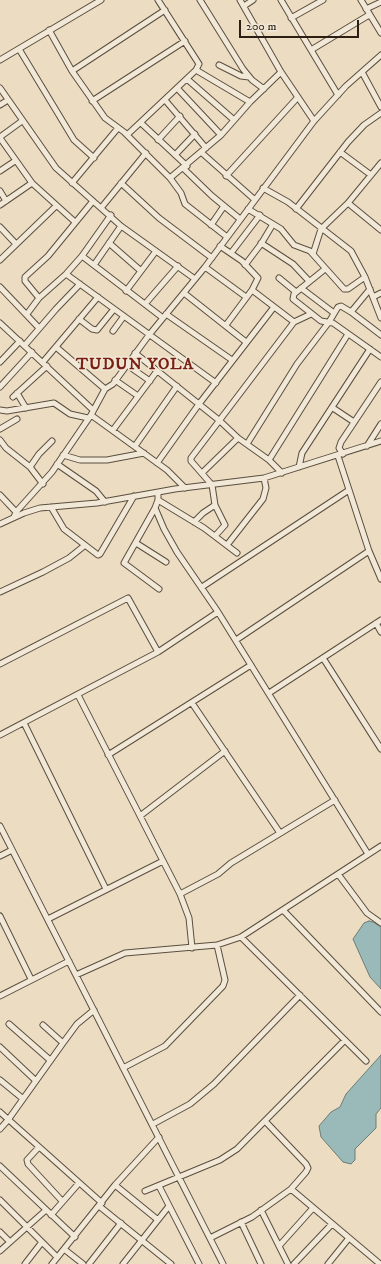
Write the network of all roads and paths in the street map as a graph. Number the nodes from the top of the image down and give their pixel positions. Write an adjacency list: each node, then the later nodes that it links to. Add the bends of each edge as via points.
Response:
1 (101, 0): 14 (street)
2 (158, 0): 11 (street)
3 (200, 0): 26 (street)
4 (240, 0): 10 (street)
5 (253, 0): 10 (street)
6 (281, 0): 13 (street)
7 (323, 0): 13 (street)
8 (361, 0): 12 (street)
9 (381, 2): 12 (street)
10 (244, 6): 24 (street)
11 (165, 10): 16 (street); 23 (street)
12 (367, 12): 15 (street); 18 (street)
13 (291, 18): 18 (street)
14 (49, 30): 17 (street); 23 (street)
15 (381, 33)
16 (185, 41): 22 (street, via 198,60); 35 (street)
17 (19, 49): 20 (street); 56 (street, via 74,140)
18 (311, 50): 31 (street)
19 (381, 55): 25 (street)
20 (0, 60)
21 (219, 65): 26 (street, via 241,76)
22 (196, 70): 27 (street); 36 (street)
23 (72, 71): 35 (street)
24 (281, 72): 30 (street); 32 (street)
25 (362, 72): 31 (street); 38 (street)
26 (249, 77): 30 (street)
27 (187, 79): 29 (street); 41 (street)
28 (0, 88): 33 (street)
29 (177, 88): 34 (street); 48 (street)
30 (264, 89): 36 (street)
31 (338, 95): 43 (street)
32 (298, 97): 43 (street); 62 (street)
33 (8, 100): 37 (street); 42 (street)
34 (165, 100): 40 (street); 44 (street)
35 (92, 101): 45 (street, via 105,118)
36 (250, 102): 41 (street)
37 (0, 105)
38 (381, 106)
39 (381, 113): 53 (street, via 364,125)
40 (180, 116): 46 (street); 50 (street)
41 (234, 120): 48 (street)
42 (22, 121): 49 (street); 65 (street, via 56,168)
43 (314, 121): 67 (street)
44 (141, 123): 47 (street); 50 (street)
45 (118, 128): 47 (street); 56 (street)
46 (195, 134): 51 (street); 55 (street)
47 (127, 135): 54 (street)
48 (221, 135): 51 (street)
49 (0, 138): 57 (street)
50 (158, 140): 55 (street)
51 (206, 148): 52 (street)
52 (202, 152): 59 (street); 62 (street)
53 (340, 152): 61 (street); 78 (street)
54 (146, 153): 63 (street); 66 (street)
55 (175, 156): 59 (street)
56 (94, 158): 65 (street)
57 (15, 161): 60 (street); 64 (street)
58 (381, 163): 61 (street)
59 (185, 167): 63 (street); 75 (street)
60 (0, 171)
61 (371, 175): 72 (street)
62 (226, 176): 69 (street)
63 (170, 178): 86 (street, via 181,193 185,204)
64 (32, 183): 70 (street); 74 (street)
65 (72, 183): 71 (street)
66 (121, 184): 76 (street); 100 (street, via 159,218)
67 (263, 188): 69 (street); 78 (street)
68 (0, 190): 70 (street)
69 (255, 200): 77 (street)
70 (6, 201): 73 (street)
71 (92, 201): 76 (street); 83 (street)
72 (348, 203): 85 (street); 89 (street)
73 (0, 205)
74 (56, 206): 83 (street); 94 (street)
75 (224, 206): 81 (street); 86 (street)
76 (101, 208): 79 (street)
77 (248, 209): 80 (street); 81 (street)
78 (296, 209): 89 (street)
79 (111, 215): 87 (street); 99 (street)
80 (260, 216): 84 (street); 97 (street)
81 (240, 219): 91 (street)
82 (381, 220): 85 (street)
83 (75, 222): 125 (street, via 48,256 24,279)
84 (273, 224): 93 (street); 98 (street, via 285,232 294,244)
85 (375, 224): 90 (street)
86 (211, 225): 91 (street)
87 (121, 226): 92 (street); 96 (street)
88 (0, 227): 94 (street)
89 (321, 229): 98 (street); 109 (street, via 351,251)
90 (381, 230)
91 (227, 238): 95 (street)
92 (109, 243): 102 (street); 107 (street)
93 (262, 243): 103 (street); 112 (street, via 293,264)
94 (16, 244): 101 (street)
95 (220, 246): 97 (street); 100 (street)
96 (156, 251): 104 (street); 107 (street)
97 (230, 253): 103 (street)
98 (313, 254): 106 (street)
99 (82, 256): 102 (street); 108 (street)
100 (212, 258): 105 (street)
101 (0, 260)
102 (94, 265): 118 (street)
103 (245, 265): 117 (street, via 258,278)
104 (178, 266): 111 (street); 126 (street)
105 (205, 267): 111 (street); 124 (street)
106 (325, 269): 109 (street, via 346,289); 112 (street)
107 (141, 271): 118 (street)
108 (66, 274): 113 (street); 125 (street)
109 (365, 277): 116 (street)
110 (279, 278): 120 (street)
111 (195, 279): 119 (street)
112 (309, 281): 115 (street)
113 (80, 284): 123 (street); 141 (street)
114 (0, 287): 131 (street)
115 (301, 288): 120 (street); 130 (street)
116 (370, 289): 122 (street); 129 (street)
117 (252, 290): 124 (street); 127 (street)
118 (126, 291): 126 (street)
119 (184, 292): 134 (street); 140 (street)
120 (296, 292): 132 (street, via 293,299)
121 (381, 293): 122 (street)
122 (373, 296): 135 (street)
123 (98, 297): 128 (street); 136 (street)
124 (246, 297): 140 (street)
125 (39, 298): 131 (street)
126 (145, 304): 134 (street)
127 (274, 307): 137 (street); 147 (street)
128 (114, 309): 133 (street); 136 (street, via 97,330)
129 (351, 312): 130 (street, via 340,306); 145 (street)
130 (334, 313): 138 (street)
131 (27, 314): 141 (street)
132 (311, 314): 137 (street); 138 (street, via 321,321)
133 (124, 316): 142 (street); 144 (street)
134 (165, 316): 144 (street); 154 (street)
135 (381, 318)
136 (79, 319): 149 (street)
137 (294, 322): 173 (street)
138 (329, 322): 143 (street); 182 (street, via 297,364)
139 (0, 323): 146 (street)
140 (226, 325): 147 (street)
141 (39, 328): 148 (street)
142 (113, 331)
143 (348, 334): 150 (street); 188 (street)
144 (149, 335): 152 (street); 162 (street)
145 (381, 335)
146 (20, 341): 148 (street); 155 (street)
147 (246, 342): 154 (street)
148 (25, 346): 151 (street)
149 (56, 347): 156 (street); 165 (street)
150 (370, 349): 153 (street); 169 (street)
151 (32, 352): 156 (street); 164 (street)
152 (135, 353): 157 (street); 158 (street)
153 (381, 358)
154 (232, 360): 162 (street)
155 (0, 362)
156 (45, 364): 168 (street, via 15,395); 171 (street)
157 (127, 365): 159 (street); 160 (street)
158 (157, 371): 160 (street); 163 (street)
159 (116, 380): 165 (street); 166 (street)
160 (150, 381): 166 (street)
161 (381, 382): 174 (street)
162 (216, 383): 167 (street)
163 (177, 386): 167 (street); 183 (street)
164 (0, 387)
165 (105, 389): 171 (street)
166 (138, 396): 177 (street)
167 (199, 404): 173 (street); 189 (street)
168 (26, 408): 170 (street); 171 (street, via 54,403 70,414)
169 (333, 408): 174 (street); 192 (street, via 302,453)
170 (0, 410)
171 (91, 414): 177 (street); 186 (street)
172 (17, 419): 176 (street)
173 (220, 420): 178 (street); 193 (street, via 191,458)
174 (354, 422): 187 (street, via 339,446)
175 (381, 424): 184 (street)
176 (0, 429)
177 (113, 430): 183 (street)
178 (238, 438): 182 (street); 193 (street)
179 (0, 440): 191 (street)
180 (52, 441): 191 (street)
181 (381, 442): 184 (street)
182 (247, 444): 188 (street)
183 (135, 446): 185 (street)
184 (367, 446): 187 (street)
185 (144, 453): 186 (street, via 107,460 80,460); 189 (street)
186 (63, 455): 190 (street)
187 (340, 455): 192 (street); 199 (street)
188 (269, 460): 194 (street)
189 (157, 463): 198 (street)
190 (57, 464): 196 (street); 204 (street, via 96,491)
191 (30, 467): 196 (street)
192 (299, 467): 194 (street)
193 (202, 473): 197 (street)
194 (282, 473): 195 (street)
195 (264, 478): 197 (street); 214 (street, via 266,488 262,499)
196 (43, 484): 208 (street)
197 (212, 485): 198 (street); 205 (street)
198 (185, 488): 200 (street)
199 (349, 490): 216 (street); 220 (street)
200 (158, 492): 202 (street); 203 (street)
201 (0, 495): 208 (street)
202 (134, 496): 204 (street); 215 (street, via 100,554 96,555)
203 (158, 500): 207 (street); 210 (street)
204 (105, 502): 206 (street)
205 (215, 505): 210 (street); 212 (street, via 225,525)
206 (51, 507): 209 (street); 215 (street, via 64,529)
207 (155, 508): 213 (street); 220 (street, via 170,540)
208 (16, 512): 209 (street)
209 (14, 517): 211 (street)
210 (194, 522): 212 (street)
211 (0, 524)
212 (216, 536): 214 (street)
213 (136, 543): 218 (street); 221 (street, via 125,564)
214 (227, 545): 217 (street)
215 (84, 546): 222 (street, via 68,558)
216 (369, 551): 219 (street); 227 (street)
217 (237, 553)
218 (166, 562)
219 (381, 579)
220 (202, 587): 223 (street)
221 (159, 589)
222 (0, 592)
223 (218, 612): 227 (street); 228 (street)
224 (381, 620): 225 (street)
225 (376, 623): 226 (street); 229 (street)
226 (381, 632)
227 (236, 640): 231 (street)
228 (158, 652): 230 (street, via 128,598); 233 (street)
229 (323, 658): 232 (street); 237 (street)
230 (0, 664)
231 (251, 665): 232 (street); 234 (street)
232 (268, 693): 240 (street)
233 (78, 695): 235 (street); 239 (street)
234 (192, 703): 238 (street); 239 (street)
235 (24, 723): 236 (street); 250 (street)
236 (0, 735)
237 (381, 749)
238 (225, 751): 241 (street); 243 (street)
239 (108, 755): 241 (street)
240 (335, 800): 243 (street); 246 (street)
241 (140, 816): 248 (street)
242 (0, 826): 245 (street)
243 (280, 833): 251 (street, via 218,874)
244 (381, 846): 246 (street)
245 (12, 850): 247 (street); 254 (street)
246 (368, 854): 249 (street)
247 (0, 856)
248 (163, 861): 250 (street); 251 (street)
249 (338, 874): 252 (street); 255 (street, via 367,913)
250 (106, 889): 254 (street)
251 (180, 894): 258 (street, via 189,918)
252 (283, 910): 256 (street); 265 (street)
253 (0, 916): 261 (street)
254 (48, 919): 259 (street)
255 (381, 923)
256 (241, 937): 257 (street); 262 (street)
257 (217, 945): 258 (street); 273 (street, via 225,980 223,986 165,1046)
258 (192, 948): 260 (street, via 125,953)
259 (69, 961): 260 (street); 261 (street)
260 (76, 975): 264 (street)
261 (31, 979): 263 (street)
262 (300, 995): 268 (street); 280 (street, via 214,1084 190,1104)
263 (0, 996)
264 (94, 1010): 269 (street, via 77,1024); 273 (street)
265 (381, 1012)
266 (9, 1024): 271 (street)
267 (43, 1025): 269 (street)
268 (345, 1040): 272 (street); 279 (street)
269 (63, 1043): 271 (street)
270 (0, 1047): 275 (street)
271 (50, 1060): 275 (street)
272 (366, 1061)
273 (123, 1068): 280 (street)
274 (0, 1080): 276 (street)
275 (35, 1080): 276 (street)
276 (22, 1098): 278 (street)
277 (0, 1112): 278 (street)
278 (8, 1120): 281 (street); 283 (street)
279 (265, 1121): 285 (street, via 238,1149); 289 (street, via 308,1168)
280 (153, 1124): 282 (street)
281 (0, 1129)
282 (159, 1137): 285 (street); 287 (street)
283 (39, 1147): 286 (street); 292 (street, via 28,1160 28,1164)
284 (0, 1166): 296 (street)
285 (180, 1178): 288 (street); 306 (street)
286 (79, 1182): 292 (street); 293 (street)
287 (116, 1185): 293 (street); 299 (street)
288 (159, 1186): 290 (street); 294 (street)
289 (291, 1189): 295 (street); 297 (street)
290 (145, 1191)
291 (0, 1200): 303 (street)
292 (62, 1201): 298 (street)
293 (100, 1204): 301 (street); 305 (street)
294 (169, 1206): 299 (street); 316 (street)
295 (313, 1208): 302 (street); 311 (street)
296 (46, 1210): 298 (street); 303 (street)
297 (261, 1210): 300 (street); 311 (street)
298 (51, 1214): 305 (street)
299 (158, 1220): 308 (street)
300 (241, 1222): 306 (street); 323 (street)
301 (121, 1223): 308 (street); 320 (street)
302 (332, 1224): 307 (street); 325 (street)
303 (26, 1226): 309 (street); 310 (street)
304 (0, 1232): 309 (street)
305 (75, 1237): 312 (street)
306 (210, 1238): 322 (street)
307 (349, 1238): 326 (street); 327 (street)
308 (142, 1240): 315 (street); 321 (street)
309 (10, 1242): 313 (street)
310 (42, 1242): 314 (street); 317 (street)
311 (279, 1246): 324 (street)
312 (64, 1249): 314 (street); 319 (street)
313 (0, 1251)
314 (57, 1257): 318 (street)
315 (125, 1263)
316 (198, 1263)
317 (25, 1264)
318 (52, 1264)
319 (83, 1264)
320 (89, 1264)
321 (171, 1264)
322 (223, 1264)
323 (261, 1264)
324 (288, 1264)
325 (294, 1264)
326 (328, 1264)
327 (380, 1264)

